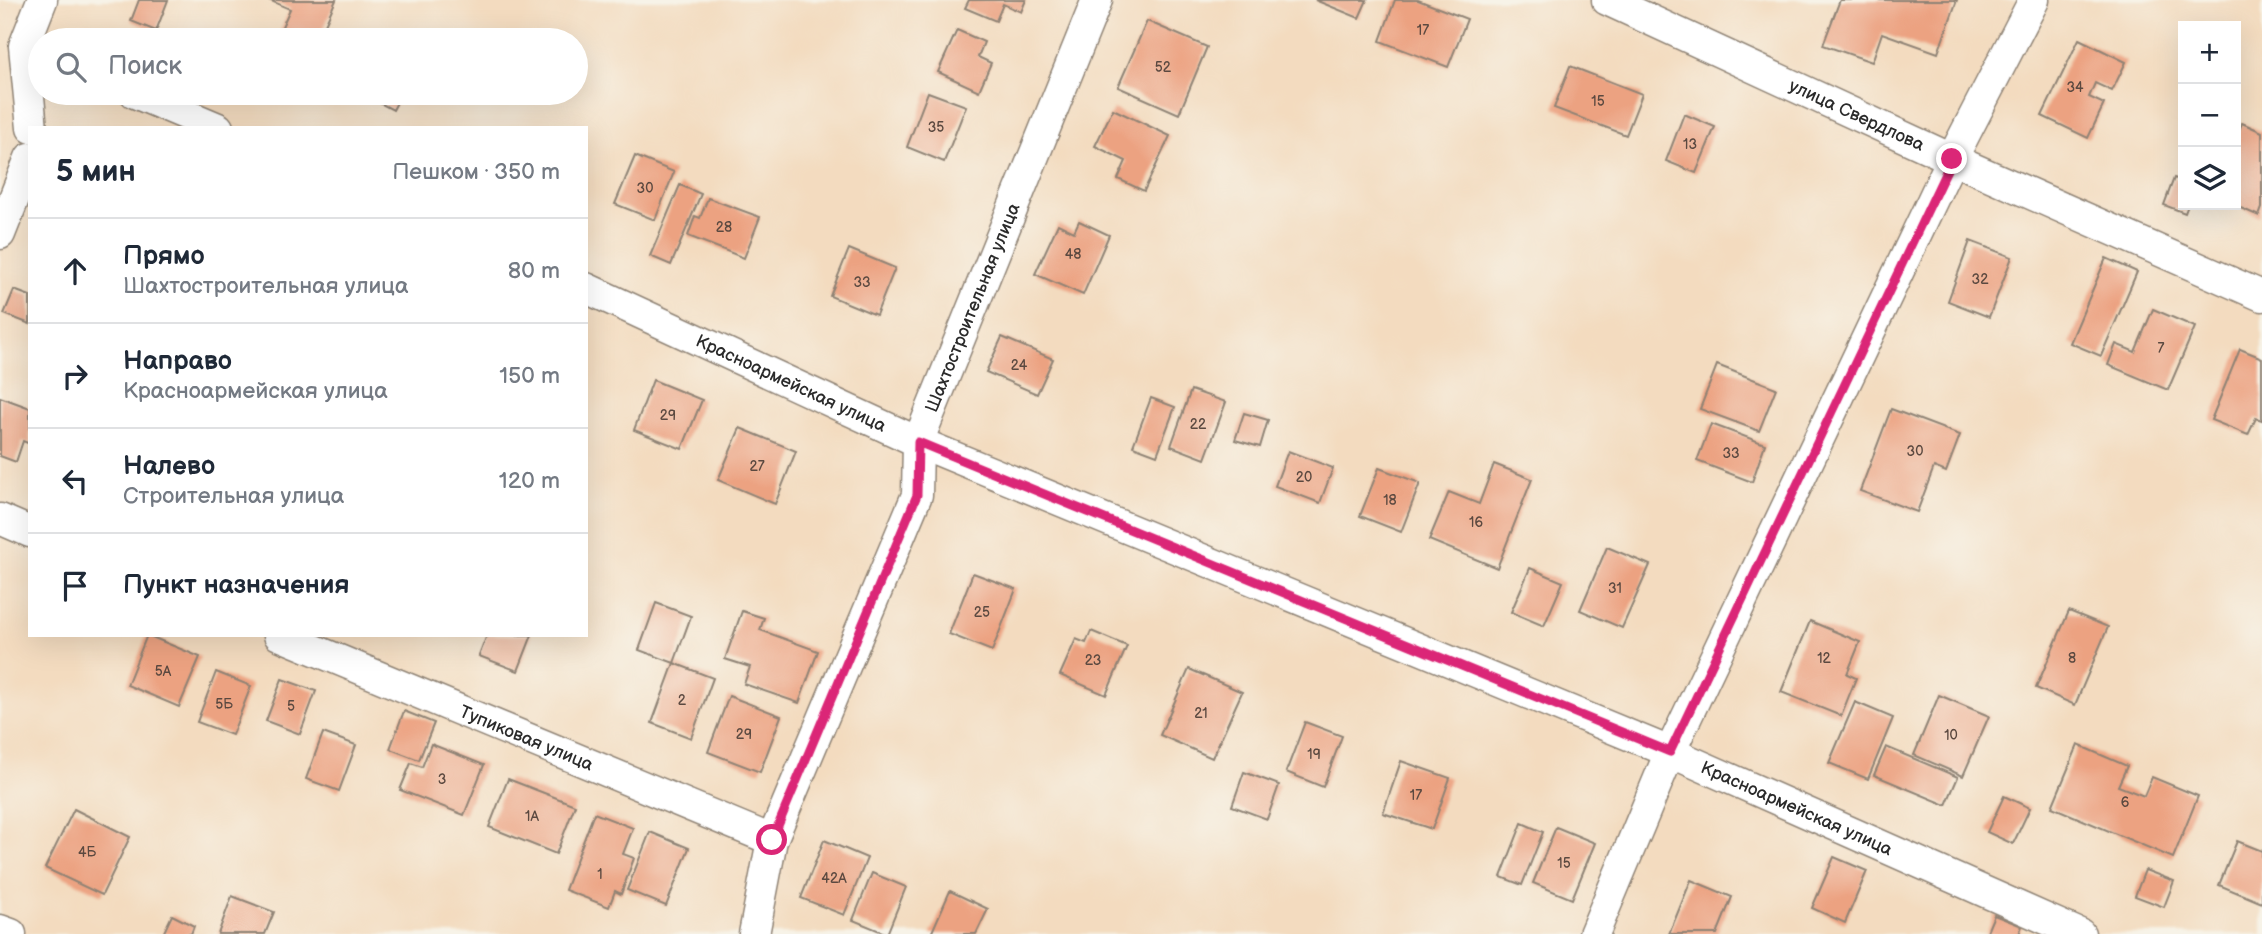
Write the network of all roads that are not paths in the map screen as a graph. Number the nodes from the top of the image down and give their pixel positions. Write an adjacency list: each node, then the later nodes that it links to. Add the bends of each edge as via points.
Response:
1 (42, 0): 5 (street)
2 (1097, 0): 17 (street, Шахтостроительная улица)
3 (1607, 0): 12 (street, улица Свердлова)
4 (2034, 0): 12 (street)
5 (30, 28)
6 (22, 47): 7 (street)
7 (28, 96)
8 (29, 105): 10 (street)
9 (163, 105): 11 (street)
10 (32, 126)
11 (213, 126)
12 (1952, 159): 16 (street, улица Свердлова); 21 (street)
13 (28, 163): 14 (street)
14 (0, 234)
15 (588, 289): 17 (street, Красноармейская улица)
16 (2262, 296)
17 (918, 442): 21 (street, Красноармейская улица); 22 (street, Шахтостроительная улица, via 917,495)
18 (0, 519): 19 (street)
19 (28, 530)
20 (284, 637): 22 (street, Тупиковая улица)
21 (1670, 752): 26 (street); 27 (street, Красноармейская улица)
22 (772, 840): 25 (street, Шахтостроительная улица)
23 (0, 930): 24 (street)
24 (11, 934)
25 (754, 934)
26 (1594, 934)
27 (2080, 934)

